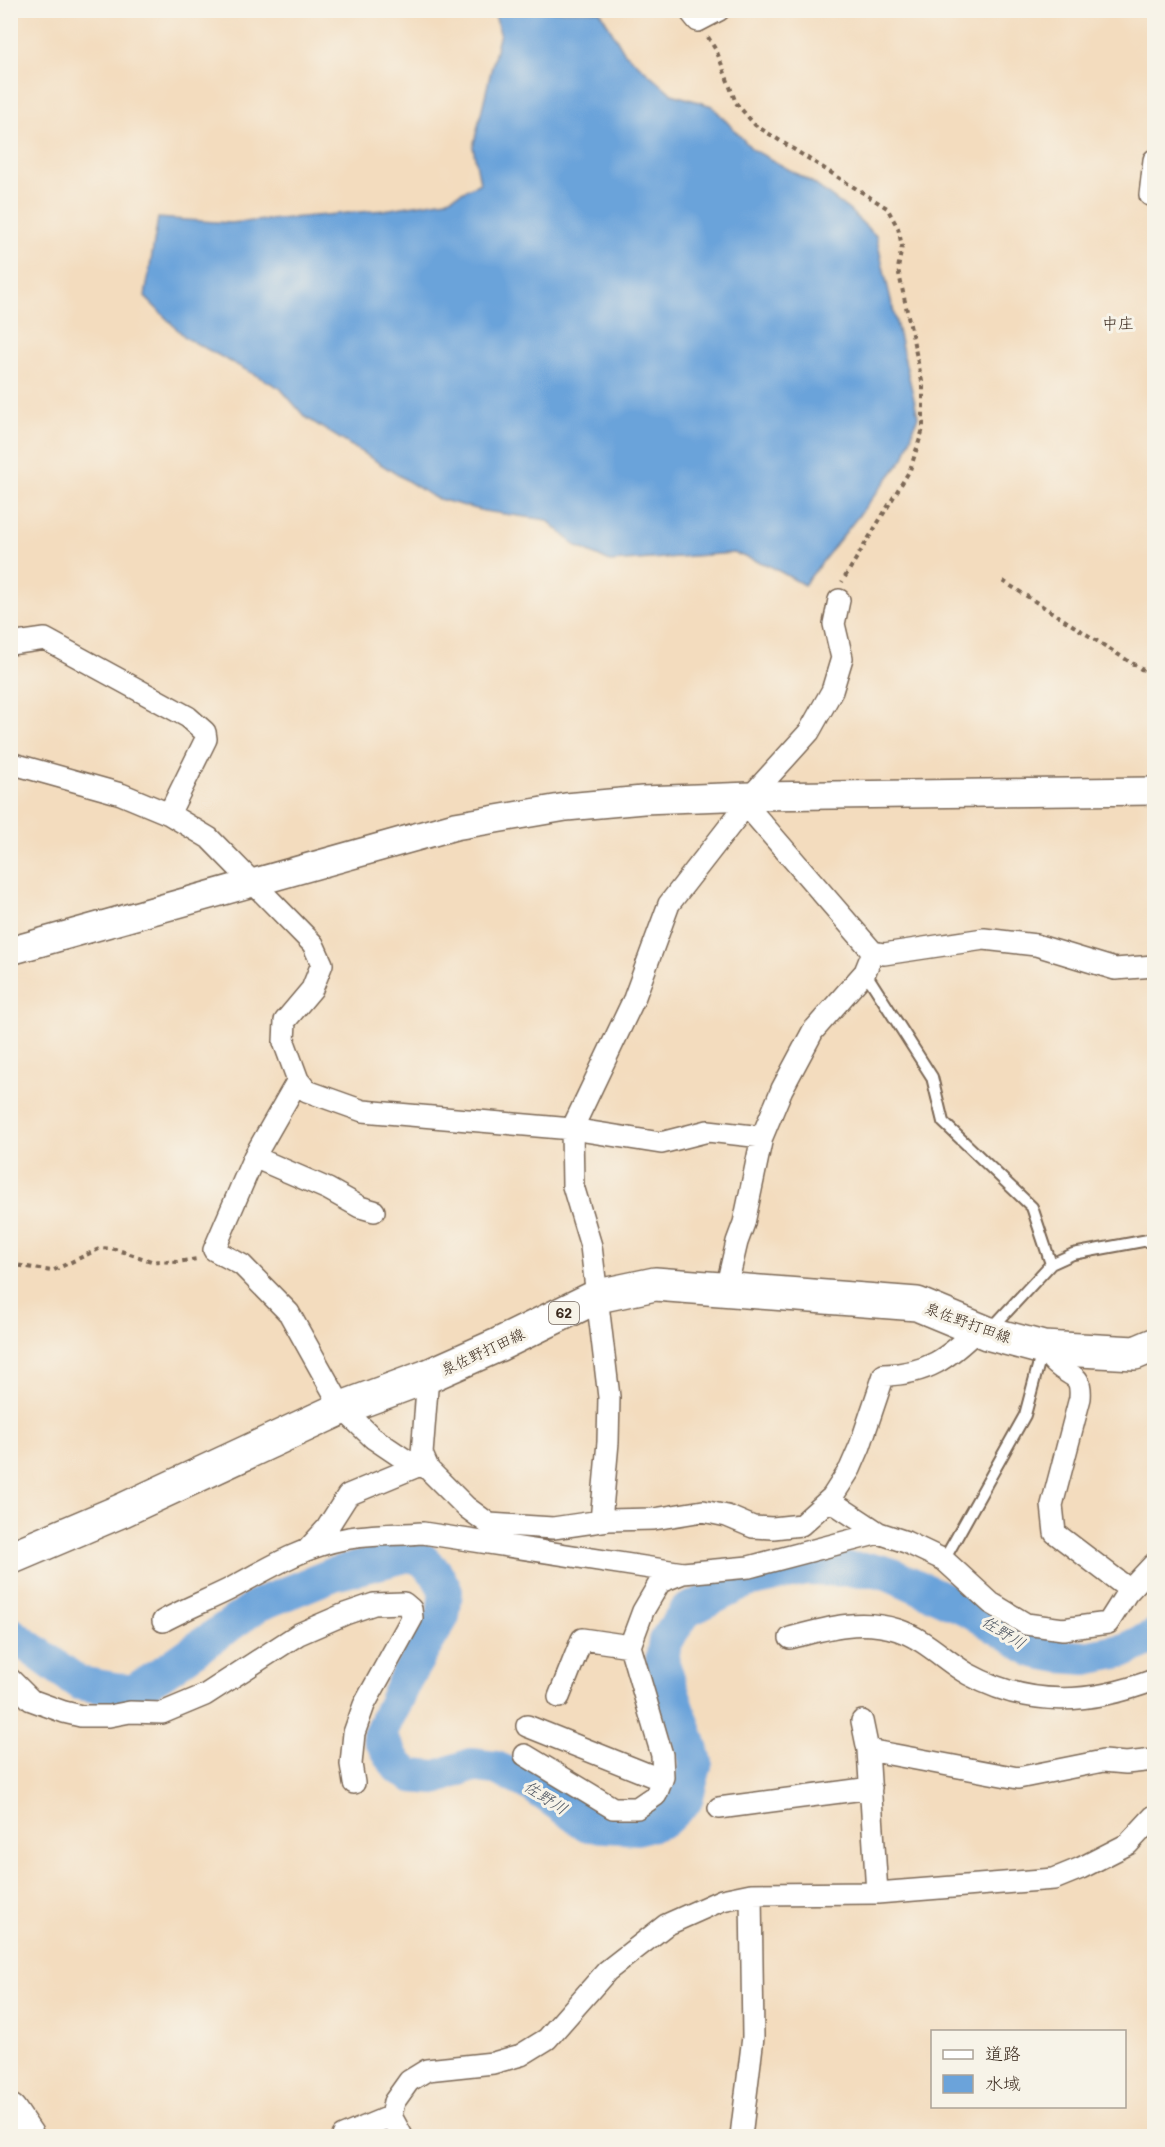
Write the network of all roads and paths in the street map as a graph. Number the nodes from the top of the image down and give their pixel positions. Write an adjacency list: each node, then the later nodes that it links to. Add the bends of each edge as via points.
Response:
1 (719, 10): 2 (street)
2 (694, 16): 6 (path, via 717,52 736,103 755,126 887,208 898,228 902,246 898,269 923,386 922,429 910,470 838,587)
3 (1155, 160): 4 (street)
4 (1150, 195)
5 (1004, 581): 8 (path, via 1141,669)
6 (839, 600): 11 (street, via 834,624 842,658 832,691 809,732)
7 (10, 644): 12 (street, via 45,639 188,717 205,732 206,739)
8 (1155, 673)
9 (10, 763): 12 (street, via 121,794)
10 (1155, 791): 11 (street)
11 (747, 799): 13 (street, via 643,800 566,807 455,826); 15 (street); 19 (street, via 669,904 634,999)
12 (169, 814): 13 (street, via 209,838)
13 (256, 883): 14 (street); 18 (street, via 313,944 322,964 312,989 285,1021 284,1042)
14 (10, 951)
15 (873, 952): 16 (street, via 884,954 984,939 1036,945 1115,969); 17 (street)
16 (1155, 966)
17 (864, 972): 20 (street, via 813,1031); 26 (lane, via 932,1077 943,1122 1032,1207)
18 (298, 1080): 19 (street, via 307,1091 363,1111); 21 (street)
19 (572, 1129): 20 (street, via 661,1143 708,1131); 28 (street, via 573,1186 591,1246)
20 (762, 1137): 27 (street)
21 (254, 1156): 22 (street); 24 (street)
22 (374, 1211)
23 (1155, 1237): 26 (lane, via 1074,1254)
24 (214, 1250): 25 (path, via 198,1259 177,1262 151,1261 101,1248 52,1271); 33 (street, via 242,1265 289,1312)
25 (10, 1264)
26 (1051, 1264): 29 (lane)
27 (726, 1289): 28 (main road, 泉佐野打田線 / 62, via 655,1284); 29 (main road, 泉佐野打田線 / 62, via 917,1304)
28 (598, 1296): 32 (main road, 泉佐野打田線 / 62); 36 (street, via 609,1397)
29 (983, 1331): 31 (main road, 泉佐野打田線 / 62); 35 (street, via 924,1370 884,1375 850,1469)
30 (1155, 1345): 31 (main road, 泉佐野打田線 / 62, via 1134,1353)
31 (1043, 1348): 41 (lane, via 1025,1415); 44 (street, via 1081,1386 1052,1505 1055,1533)
32 (428, 1376): 33 (main road, 泉佐野打田線 / 62); 34 (street)
33 (342, 1408): 34 (street, via 373,1438); 40 (main road, 泉佐野打田線 / 62)
34 (421, 1465): 37 (street, via 466,1508); 39 (street, via 348,1495)
35 (829, 1500): 36 (street, via 801,1525 773,1528 753,1527 704,1511 654,1519); 38 (street)
36 (601, 1521): 37 (street)
37 (485, 1533): 39 (street, via 344,1539); 43 (street)
38 (879, 1533): 41 (street); 43 (street, via 749,1567)
39 (307, 1550): 45 (street)
40 (10, 1558)
41 (944, 1560): 44 (street, via 991,1604 1026,1624 1062,1629 1108,1623)
42 (1155, 1564): 44 (street)
43 (683, 1573): 47 (street, via 660,1582 643,1611)
44 (1130, 1590)
45 (163, 1621)
46 (790, 1638): 49 (street, via 837,1625 897,1630 918,1638 968,1674 1046,1699 1103,1696)
47 (630, 1646): 50 (street, via 582,1639); 58 (street, via 662,1755)
48 (10, 1679): 59 (street, via 32,1700 81,1716 162,1713 205,1695 320,1624 374,1604 404,1603 411,1609 412,1618 364,1706 354,1733)
49 (1155, 1680)
50 (559, 1697)
51 (862, 1721): 54 (street)
52 (527, 1726): 53 (street)
53 (574, 1745): 57 (street); 58 (street)
54 (868, 1749): 56 (street, via 1018,1778 1103,1761 1126,1764); 60 (street)
55 (525, 1755): 57 (street)
56 (1155, 1760)
57 (562, 1777): 58 (street, via 613,1808 637,1808 656,1795)
58 (662, 1780)
59 (354, 1783)
60 (871, 1788): 61 (street); 63 (street)
61 (719, 1808)
62 (1155, 1816): 63 (street, via 1128,1844 1054,1879)
63 (877, 1893): 64 (street)
64 (751, 1894): 66 (street, via 722,1900 666,1925 607,1971 547,2039 521,2055 493,2063 427,2070 409,2081 394,2102); 70 (street, via 753,2037)
65 (10, 2111): 67 (main road)
66 (391, 2116): 68 (street); 69 (street)
67 (27, 2136)
68 (343, 2136)
69 (402, 2136)
70 (741, 2136)

